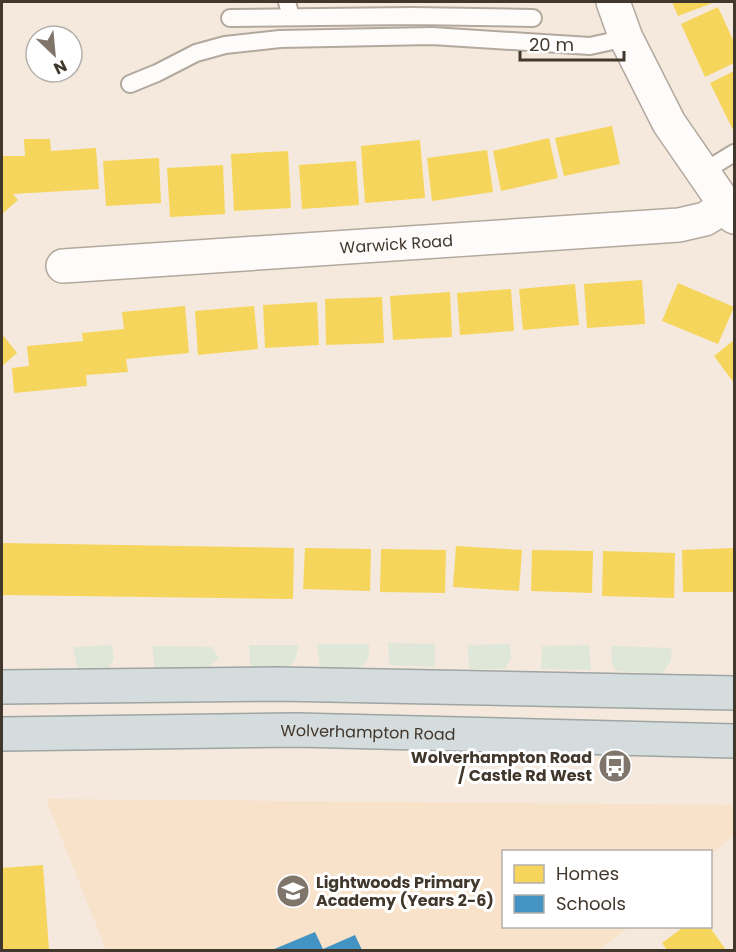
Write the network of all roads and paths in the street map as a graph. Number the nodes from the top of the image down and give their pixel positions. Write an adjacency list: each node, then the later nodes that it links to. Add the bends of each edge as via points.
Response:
1 (613, 2): 5 (street)
2 (289, 9): 3 (lane); 4 (lane)
3 (230, 18)
4 (533, 18)
5 (626, 38): 6 (lane, via 590,46 432,36 280,39 225,45 196,53); 8 (street, via 669,123)
6 (130, 84)
7 (735, 153): 8 (lane)
8 (703, 172): 9 (street)
9 (730, 211): 10 (street, Warwick Road, via 679,225)
10 (63, 266)
11 (2, 687): 12 (highway, via 277,684)
12 (735, 693)
13 (2, 734): 14 (highway, Wolverhampton Road, via 297,730)
14 (735, 741)

